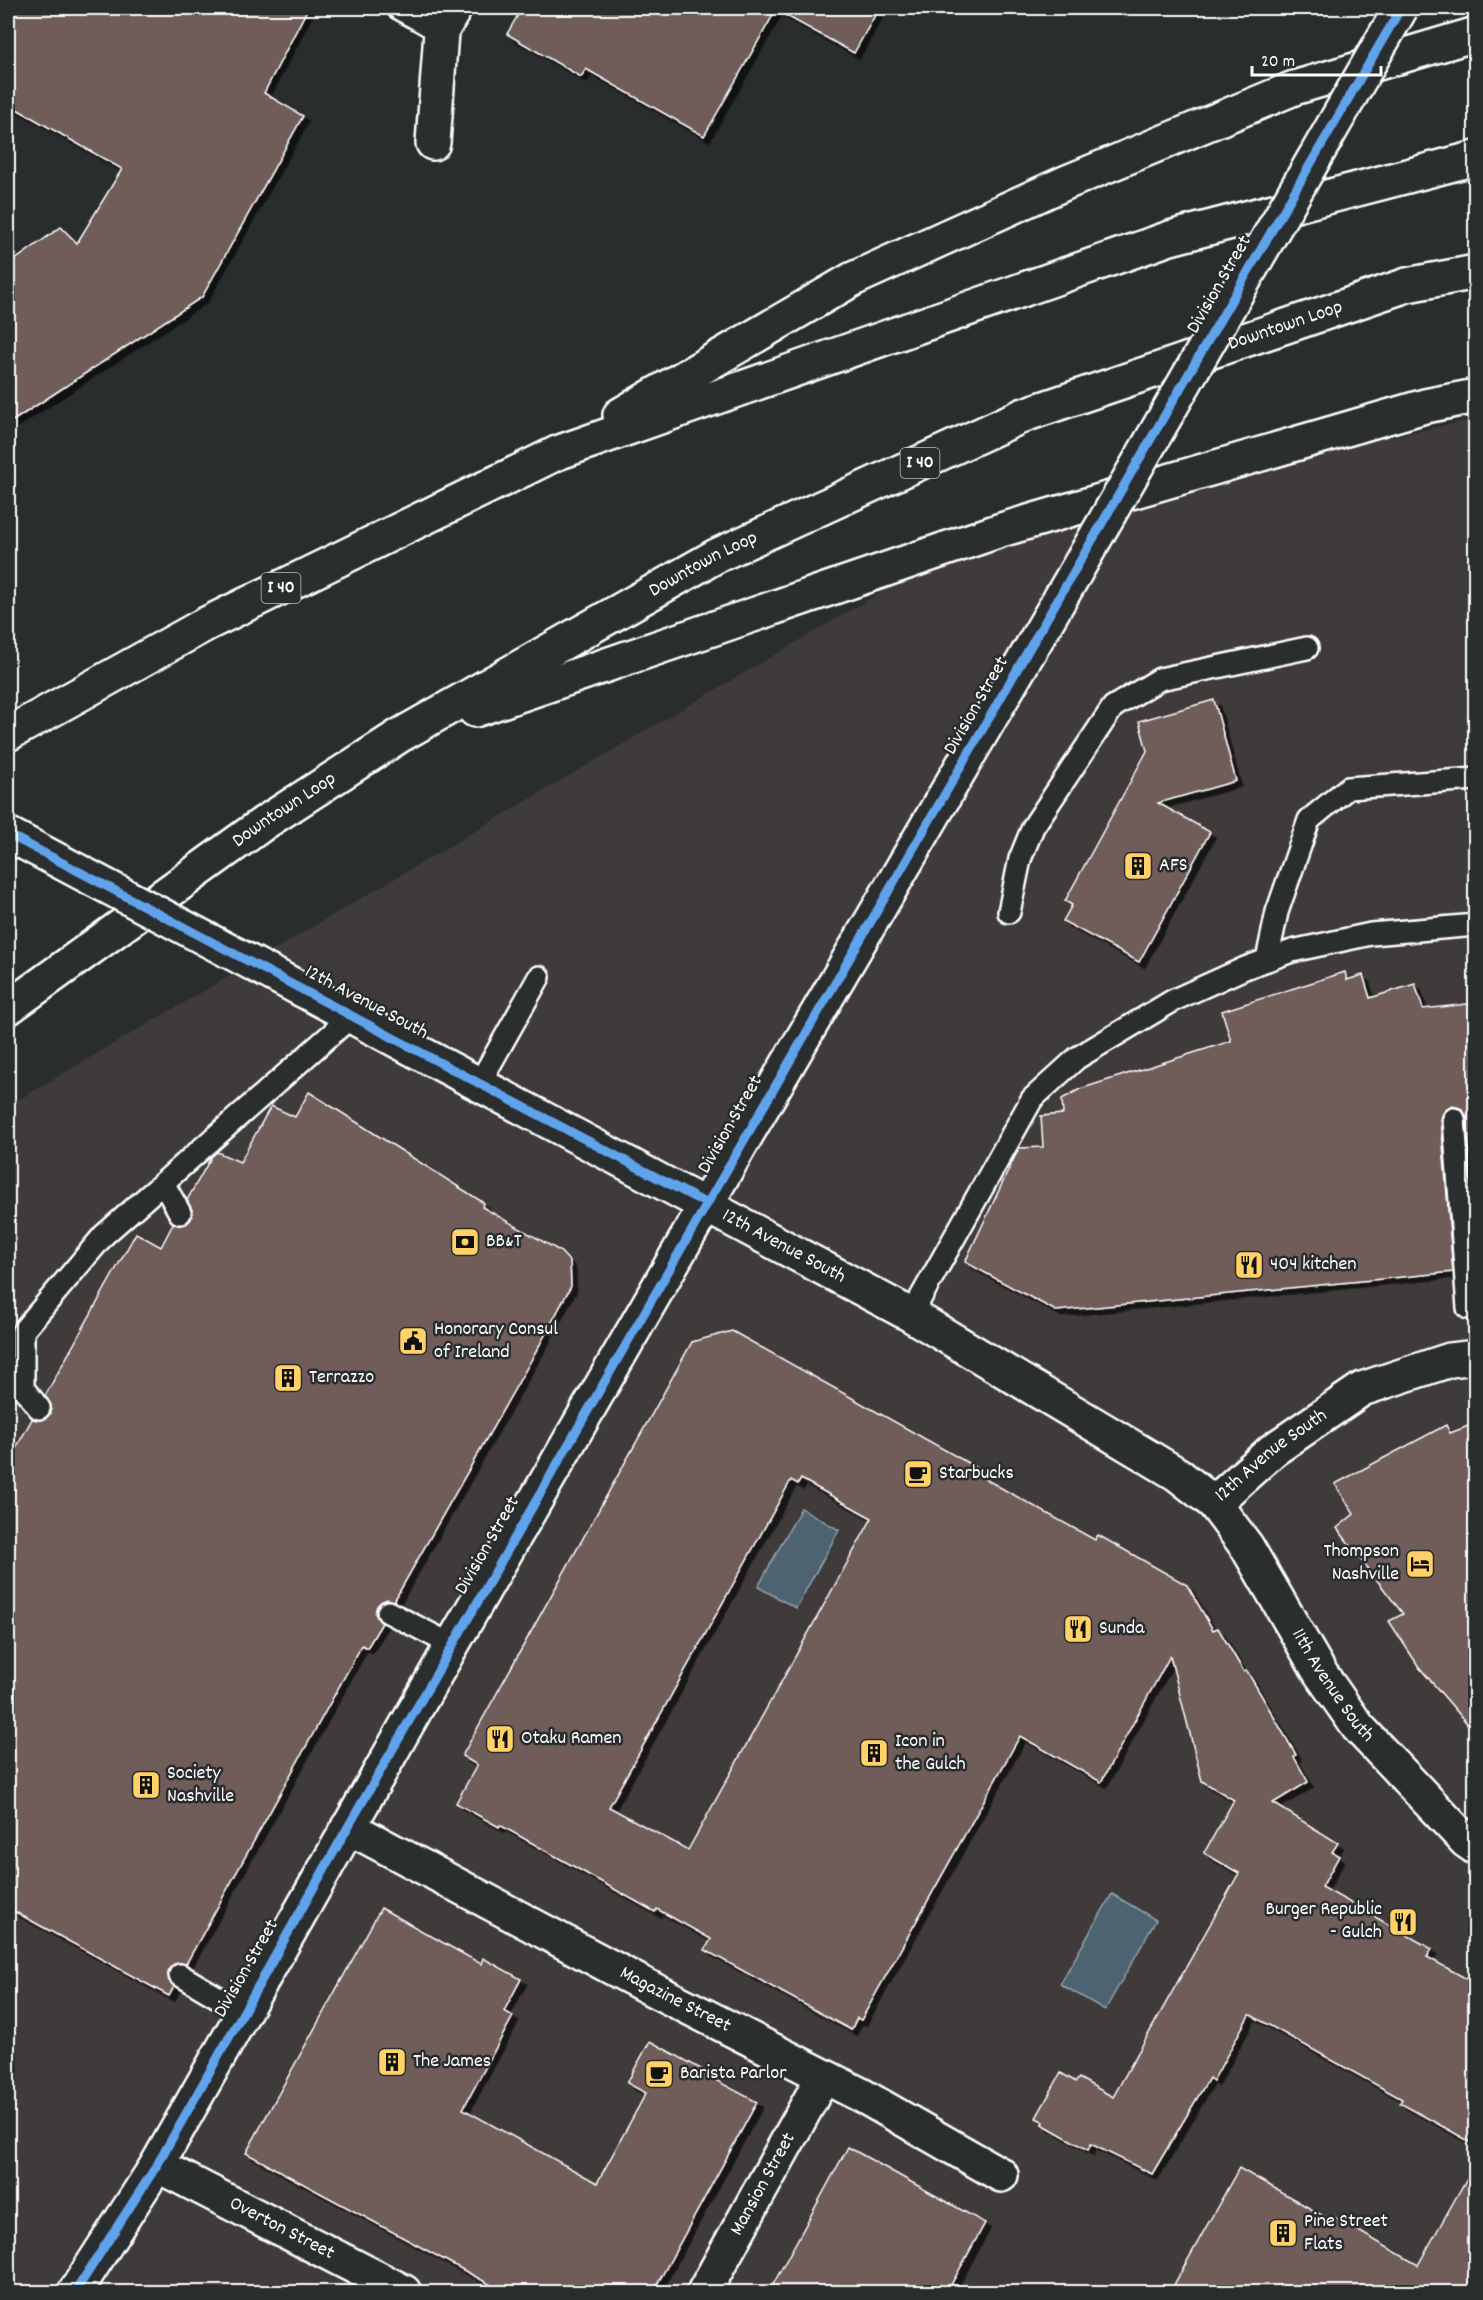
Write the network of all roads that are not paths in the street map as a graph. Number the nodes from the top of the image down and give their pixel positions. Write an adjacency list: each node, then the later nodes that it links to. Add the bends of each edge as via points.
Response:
1 (398, 8): 3 (lane)
2 (1401, 8): 24 (main road, Division Street, bridge)
3 (448, 20): 5 (main road)
4 (1476, 34): 9 (main road, via 1294,88 1065,183 864,274)
5 (434, 143)
6 (1476, 158): 9 (main road, I 40, via 1170,238)
7 (1476, 272): 12 (main road, Downtown Loop / I 40, via 1407,285 1024,415 716,556)
8 (1476, 396): 12 (main road, via 1425,406 1001,530)
9 (557, 453): 11 (main road, I 40, via 206,624)
10 (1307, 648): 15 (lane, via 1160,679 1113,707 1033,827 1020,859)
11 (8, 734)
12 (399, 736): 19 (main road, Downtown Loop / I 40, via 264,823)
13 (1476, 779): 17 (lane, via 1348,788 1309,820 1277,912)
14 (8, 834): 20 (main road, 12th Avenue South, bridge)
15 (1009, 912)
16 (1476, 925): 17 (lane, via 1371,934)
17 (1267, 960): 27 (lane, via 1174,1000 1077,1058 1045,1085 1021,1116)
18 (539, 977): 21 (lane)
19 (8, 1008)
20 (352, 1016): 21 (main road, 12th Avenue South); 23 (lane)
21 (479, 1084): 24 (main road, 12th Avenue South)
22 (1454, 1119): 26 (lane)
23 (163, 1183): 25 (lane); 29 (lane, via 104,1235 23,1331 23,1388)
24 (707, 1204): 27 (main road, 12th Avenue South); 32 (main road, Division Street)
25 (180, 1213)
26 (1468, 1308)
27 (911, 1315): 30 (main road, 12th Avenue South, via 1177,1474)
28 (1476, 1357): 30 (main road, 12th Avenue South, via 1450,1360 1362,1389 1273,1450)
29 (39, 1408)
30 (1214, 1503): 34 (main road, 11th Avenue South, via 1247,1547 1318,1671 1358,1726)
31 (388, 1612): 32 (lane)
32 (452, 1645): 33 (main road, Division Street)
33 (348, 1827): 36 (main road, Division Street); 37 (main road, Magazine Street)
34 (1476, 1848)
35 (180, 1975): 36 (lane)
36 (243, 2012): 38 (main road, Division Street)
37 (823, 2077): 39 (main road, Magazine Street); 42 (main road, Mansion Street)
38 (157, 2165): 40 (main road, Division Street); 41 (main road, Overton Street)
39 (1001, 2175)
40 (75, 2292)
41 (404, 2292)
42 (704, 2292)

